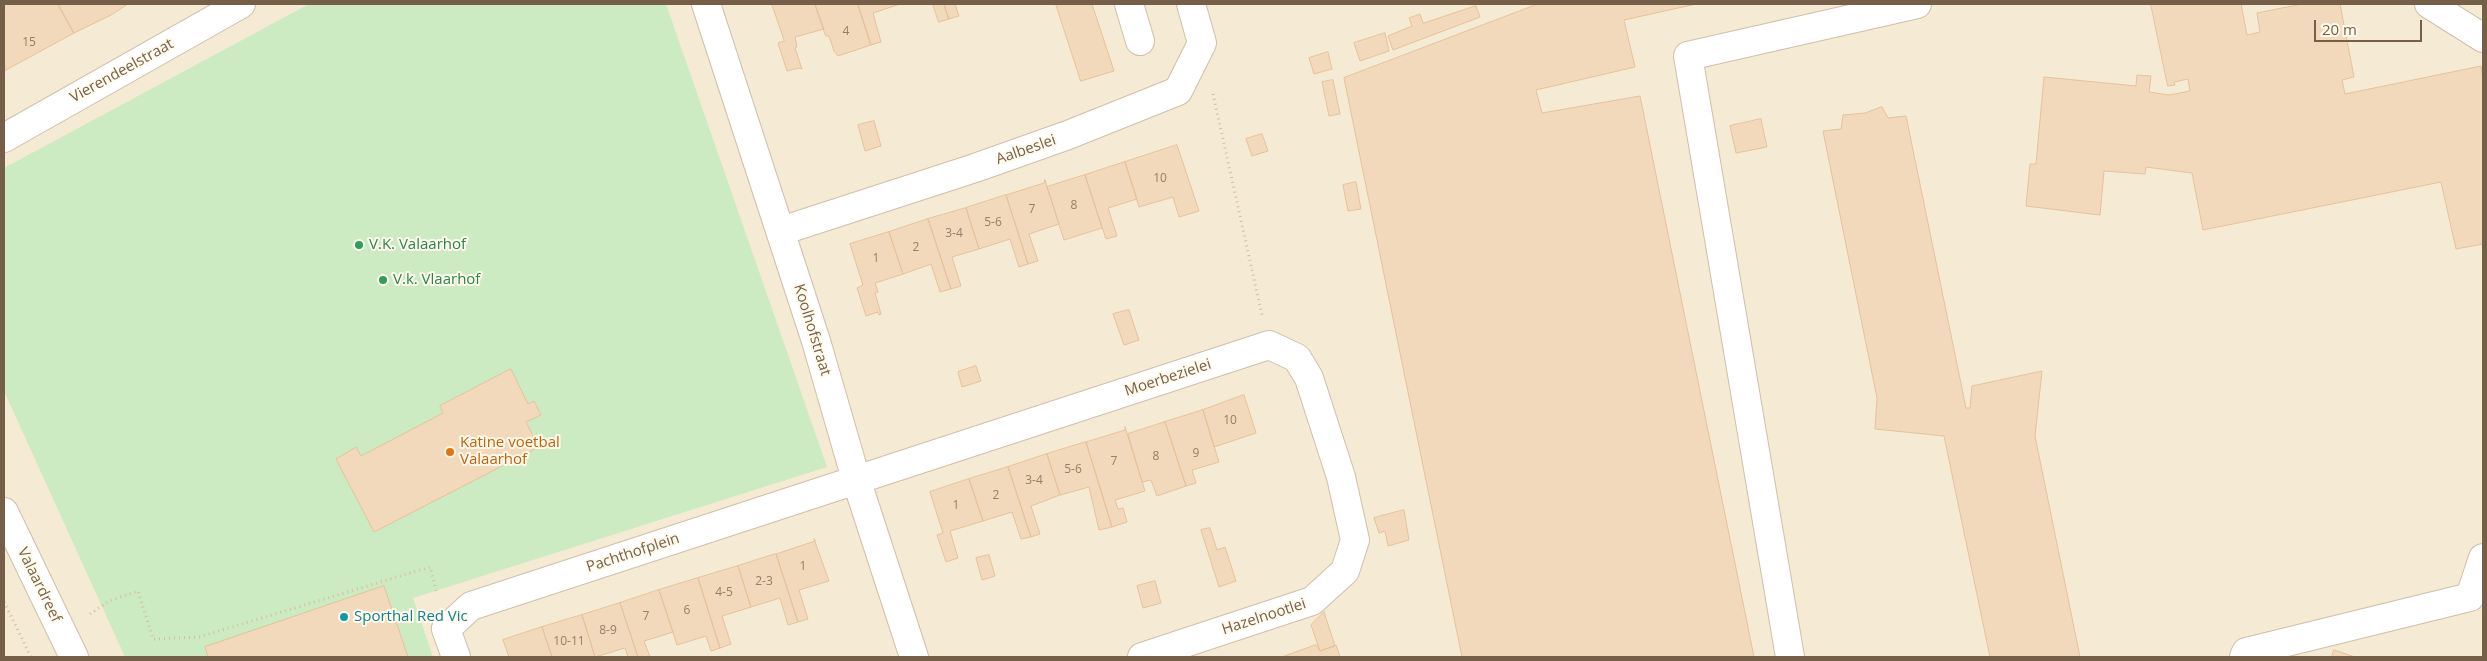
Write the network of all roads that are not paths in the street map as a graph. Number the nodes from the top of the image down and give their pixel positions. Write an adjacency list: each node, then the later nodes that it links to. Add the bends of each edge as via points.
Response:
1 (241, 4): 9 (street, Vierendeelstraat)
2 (706, 4): 10 (street, Koolhofstraat)
3 (1129, 4): 8 (street)
4 (1191, 4): 10 (street, Aalbeslei, via 1202,43 1178,91 1003,158)
5 (1917, 4): 19 (street, via 1688,56)
6 (2429, 4): 7 (street)
7 (2483, 38)
8 (1140, 41)
9 (4, 138)
10 (781, 231): 11 (street, Koolhofstraat)
11 (856, 479): 13 (street, Moerbezielei, via 1269,345 1297,358 1309,378 1341,477); 16 (street, Pachthofplein, via 471,606 446,629); 17 (street, Koolhofstraat)
12 (4, 512): 15 (street, Valaardreef)
13 (1355, 540): 18 (street, Hazelnootlei, via 1345,571 1312,601)
14 (2483, 558): 20 (street, via 2470,597 2246,652)
15 (74, 657)
16 (456, 657)
17 (914, 657)
18 (1142, 657)
19 (1790, 657)
20 (2244, 657)

